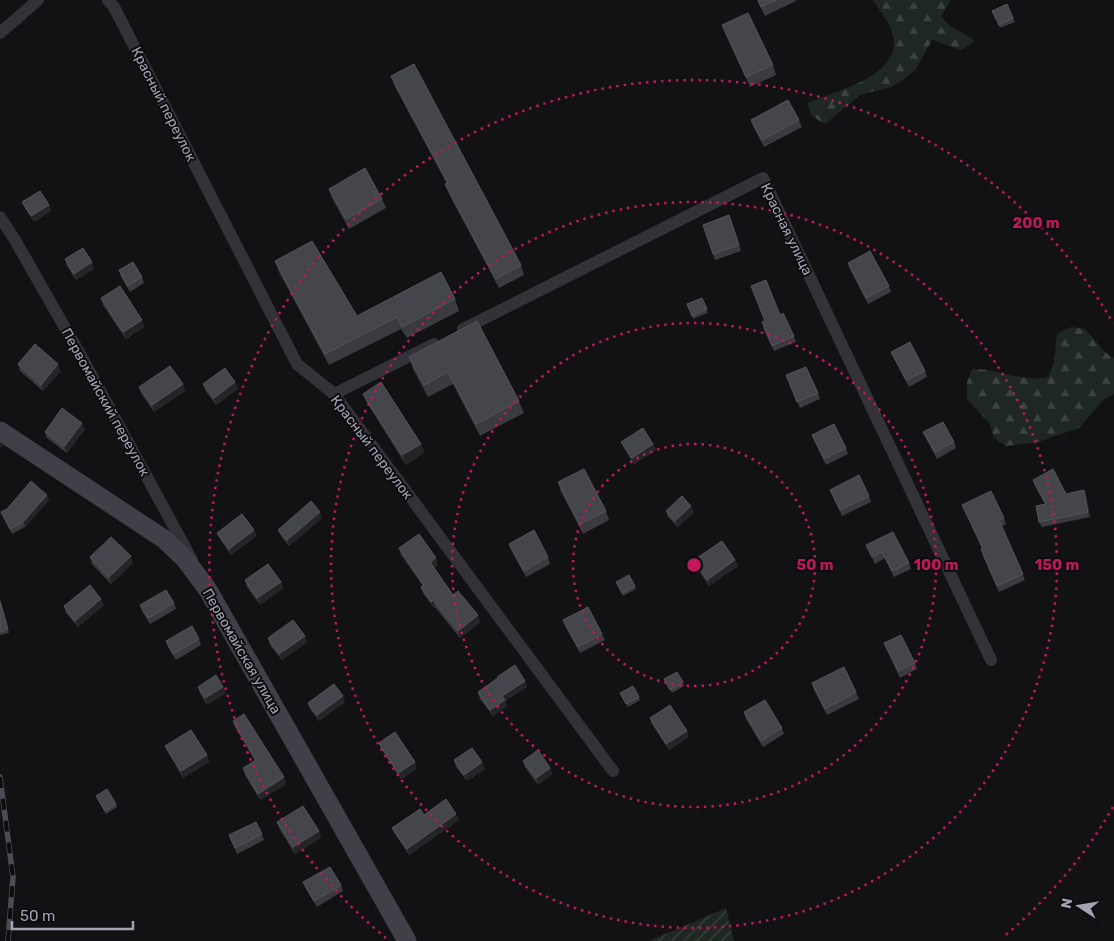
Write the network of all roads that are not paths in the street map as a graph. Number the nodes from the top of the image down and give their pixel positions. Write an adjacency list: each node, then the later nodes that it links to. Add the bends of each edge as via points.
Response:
1 (38, 0): 3 (street)
2 (108, 0): 5 (street, Красный переулок, via 119,15 297,364)
3 (0, 33)
4 (0, 217): 7 (street, Первомайский переулок, via 81,356)
5 (334, 394): 8 (street, Красная улица, via 763,178); 9 (street, Красный переулок)
6 (0, 431): 7 (street, Первомайская улица, via 164,539 185,559)
7 (208, 590): 10 (street, Первомайская улица)
8 (991, 660)
9 (613, 771)
10 (407, 941)

